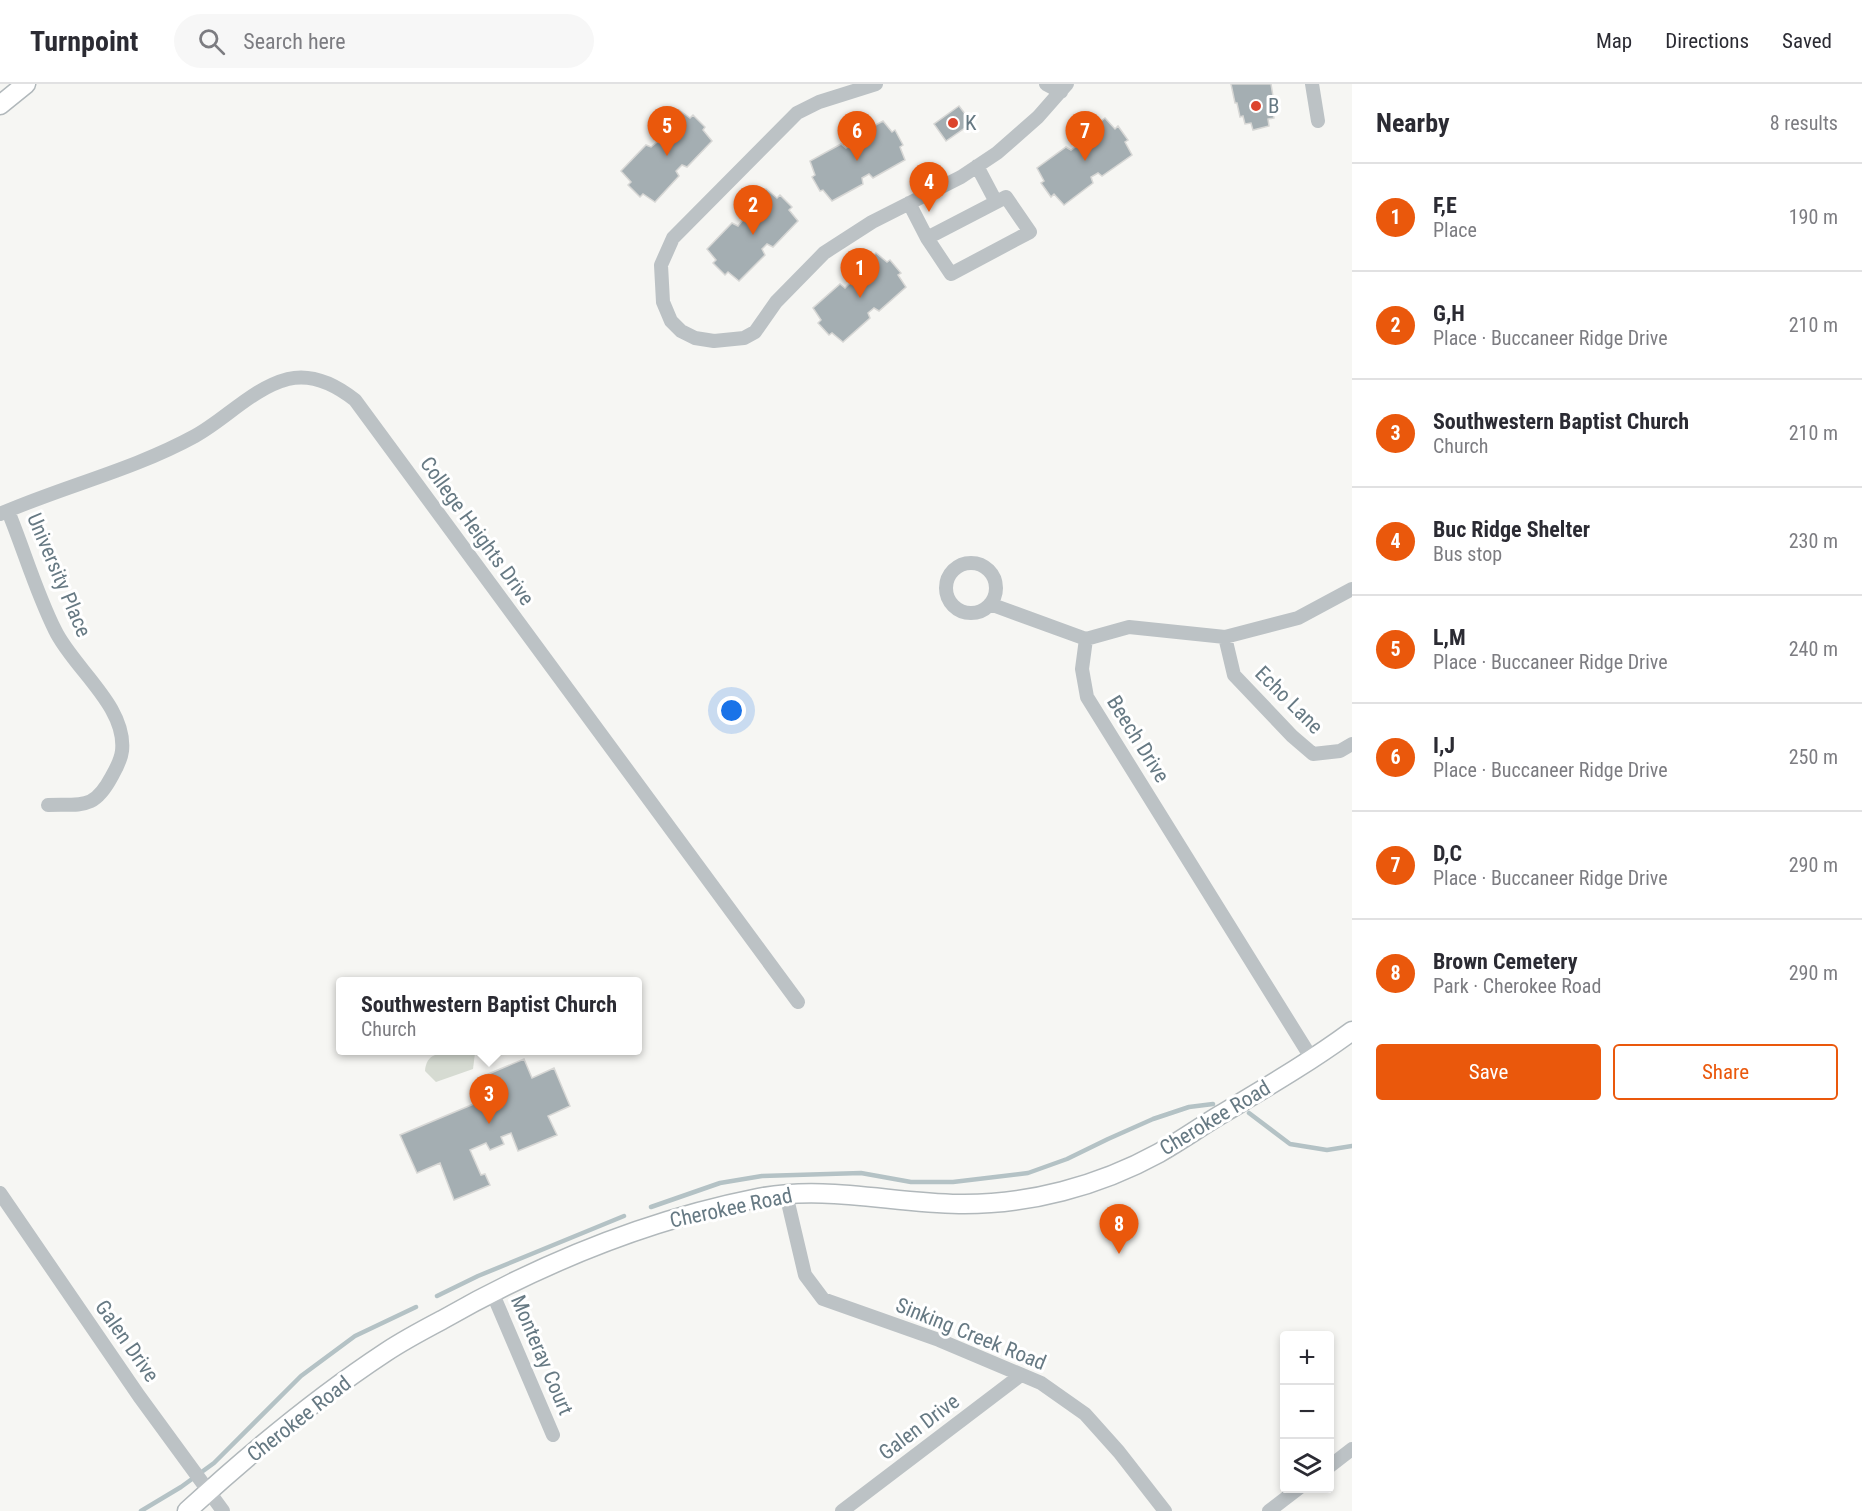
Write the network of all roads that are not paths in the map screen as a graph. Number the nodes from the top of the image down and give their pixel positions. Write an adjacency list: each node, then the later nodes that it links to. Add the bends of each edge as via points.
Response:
1 (26, 84): 6 (main road)
2 (876, 84): 10 (street, via 797,113 673,238 661,265 663,302 671,321 695,338 744,338 755,332 776,302 824,254)
3 (1046, 84): 5 (street)
4 (1312, 84): 7 (street)
5 (1064, 88): 8 (street, via 1020,135)
6 (0, 105)
7 (1318, 121)
8 (977, 166): 9 (street); 10 (street)
9 (996, 202): 11 (street); 11 (street, via 1006,196 1030,232 945,278)
10 (909, 203): 11 (street)
11 (927, 238)
12 (4, 513): 18 (street, University Place, via 54,629 106,699 122,734 122,753 102,795 88,804); 19 (street, College Heights Drive, via 140,462 195,436 270,385 300,377 338,387 355,400)
13 (1352, 589): 15 (street, via 1298,618)
14 (990, 604): 16 (street)
15 (1225, 637): 16 (street, via 1130,627); 17 (street, Echo Lane, via 1234,675 1313,754 1340,751)
16 (1086, 639): 21 (street, Beech Drive, via 1082,669 1087,697)
17 (1352, 744)
18 (48, 805)
19 (798, 1002)
20 (1352, 1031): 21 (main road, Cherokee Road)
21 (1312, 1059): 23 (main road, Cherokee Road, via 1160,1152 1079,1187 1014,1200 961,1204 837,1193)
22 (0, 1193): 29 (street, Galen Drive)
23 (786, 1194): 24 (main road, Cherokee Road, via 666,1222); 25 (street, Sinking Creek Road, via 805,1275 823,1299 939,1340)
24 (492, 1292): 26 (street, Monteray Court); 29 (main road, Cherokee Road, via 385,1353 280,1431)
25 (1021, 1375): 33 (street, Galen Drive); 34 (street, Sinking Creek Road, via 1041,1383 1085,1414)
26 (553, 1435)
27 (1352, 1449): 28 (street)
28 (1334, 1462)
29 (208, 1492): 31 (main road, Cherokee Road); 32 (street, Galen Drive)
30 (1292, 1493): 35 (street)
31 (187, 1511)
32 (223, 1511)
33 (842, 1511)
34 (1165, 1511)
35 (1269, 1511)

